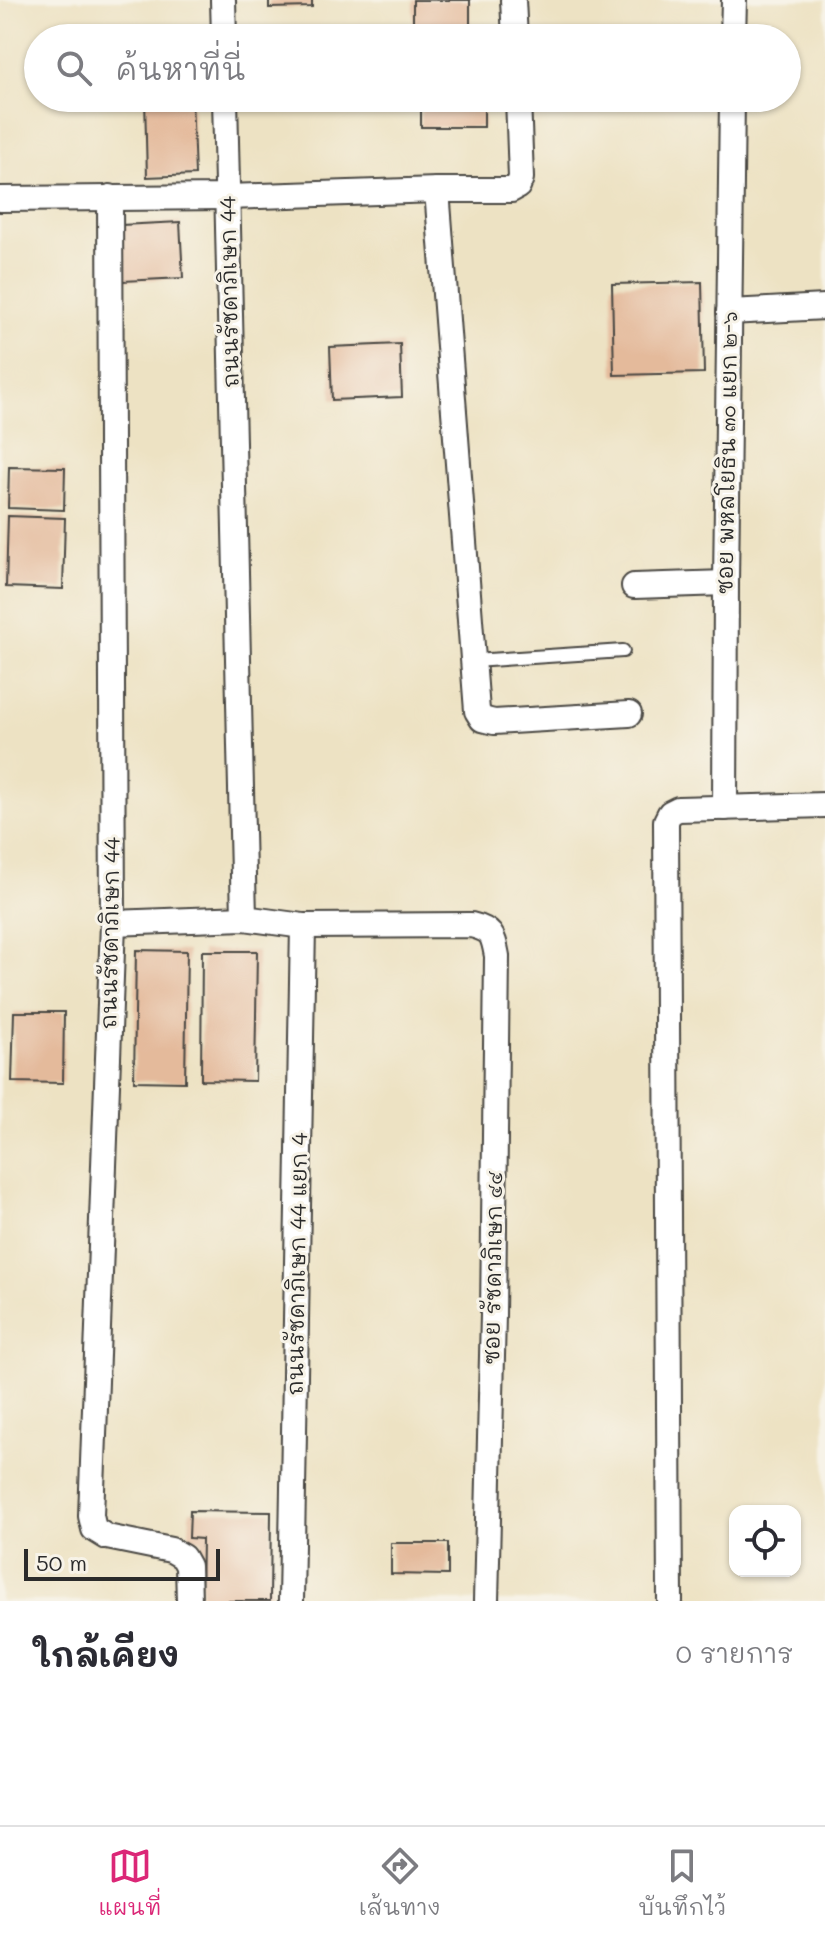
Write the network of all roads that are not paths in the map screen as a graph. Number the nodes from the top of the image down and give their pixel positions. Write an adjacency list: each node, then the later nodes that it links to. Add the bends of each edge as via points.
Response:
1 (223, 0): 4 (street)
2 (513, 0): 5 (street)
3 (734, 0): 6 (street)
4 (224, 24)
5 (514, 24)
6 (733, 24)
7 (225, 112): 12 (street, ถนนรัชดาภิเษก 44)
8 (519, 112): 10 (street, via 518,186)
9 (732, 112): 15 (street, ซอย พหลโยธิน ๓๐ แยก ๒-๖)
10 (437, 190): 12 (street); 19 (street)
11 (110, 197): 12 (street); 13 (street); 24 (street, ถนนรัชดาภิเษก 44)
12 (227, 197): 23 (street, ถนนรัชดาภิเษก 44)
13 (0, 199)
14 (825, 307): 15 (street)
15 (729, 312): 16 (street, ซอย พหลโยธิน ๓๐ แยก ๒-๖)
16 (726, 583): 17 (street); 22 (street, ซอย พหลโยธิน ๓๐ แยก ๒-๖)
17 (634, 586)
18 (623, 651): 19 (lane)
19 (473, 661): 20 (street, via 482,719)
20 (629, 714)
21 (825, 805): 22 (street)
22 (725, 808): 29 (street, via 678,809 666,821)
23 (244, 918): 24 (street); 25 (street)
24 (113, 923): 26 (street, ถนนรัชดาภิเษก 44, via 91,1516 94,1529 107,1537 183,1557)
25 (303, 926): 27 (street, ถนนรัชดาภิเษก 44 แยก 4); 28 (street, ซอย รัชดาภิเษก ๔๔, via 471,925 493,936 497,956)
26 (189, 1601)
27 (291, 1601)
28 (486, 1601)
29 (670, 1601)

